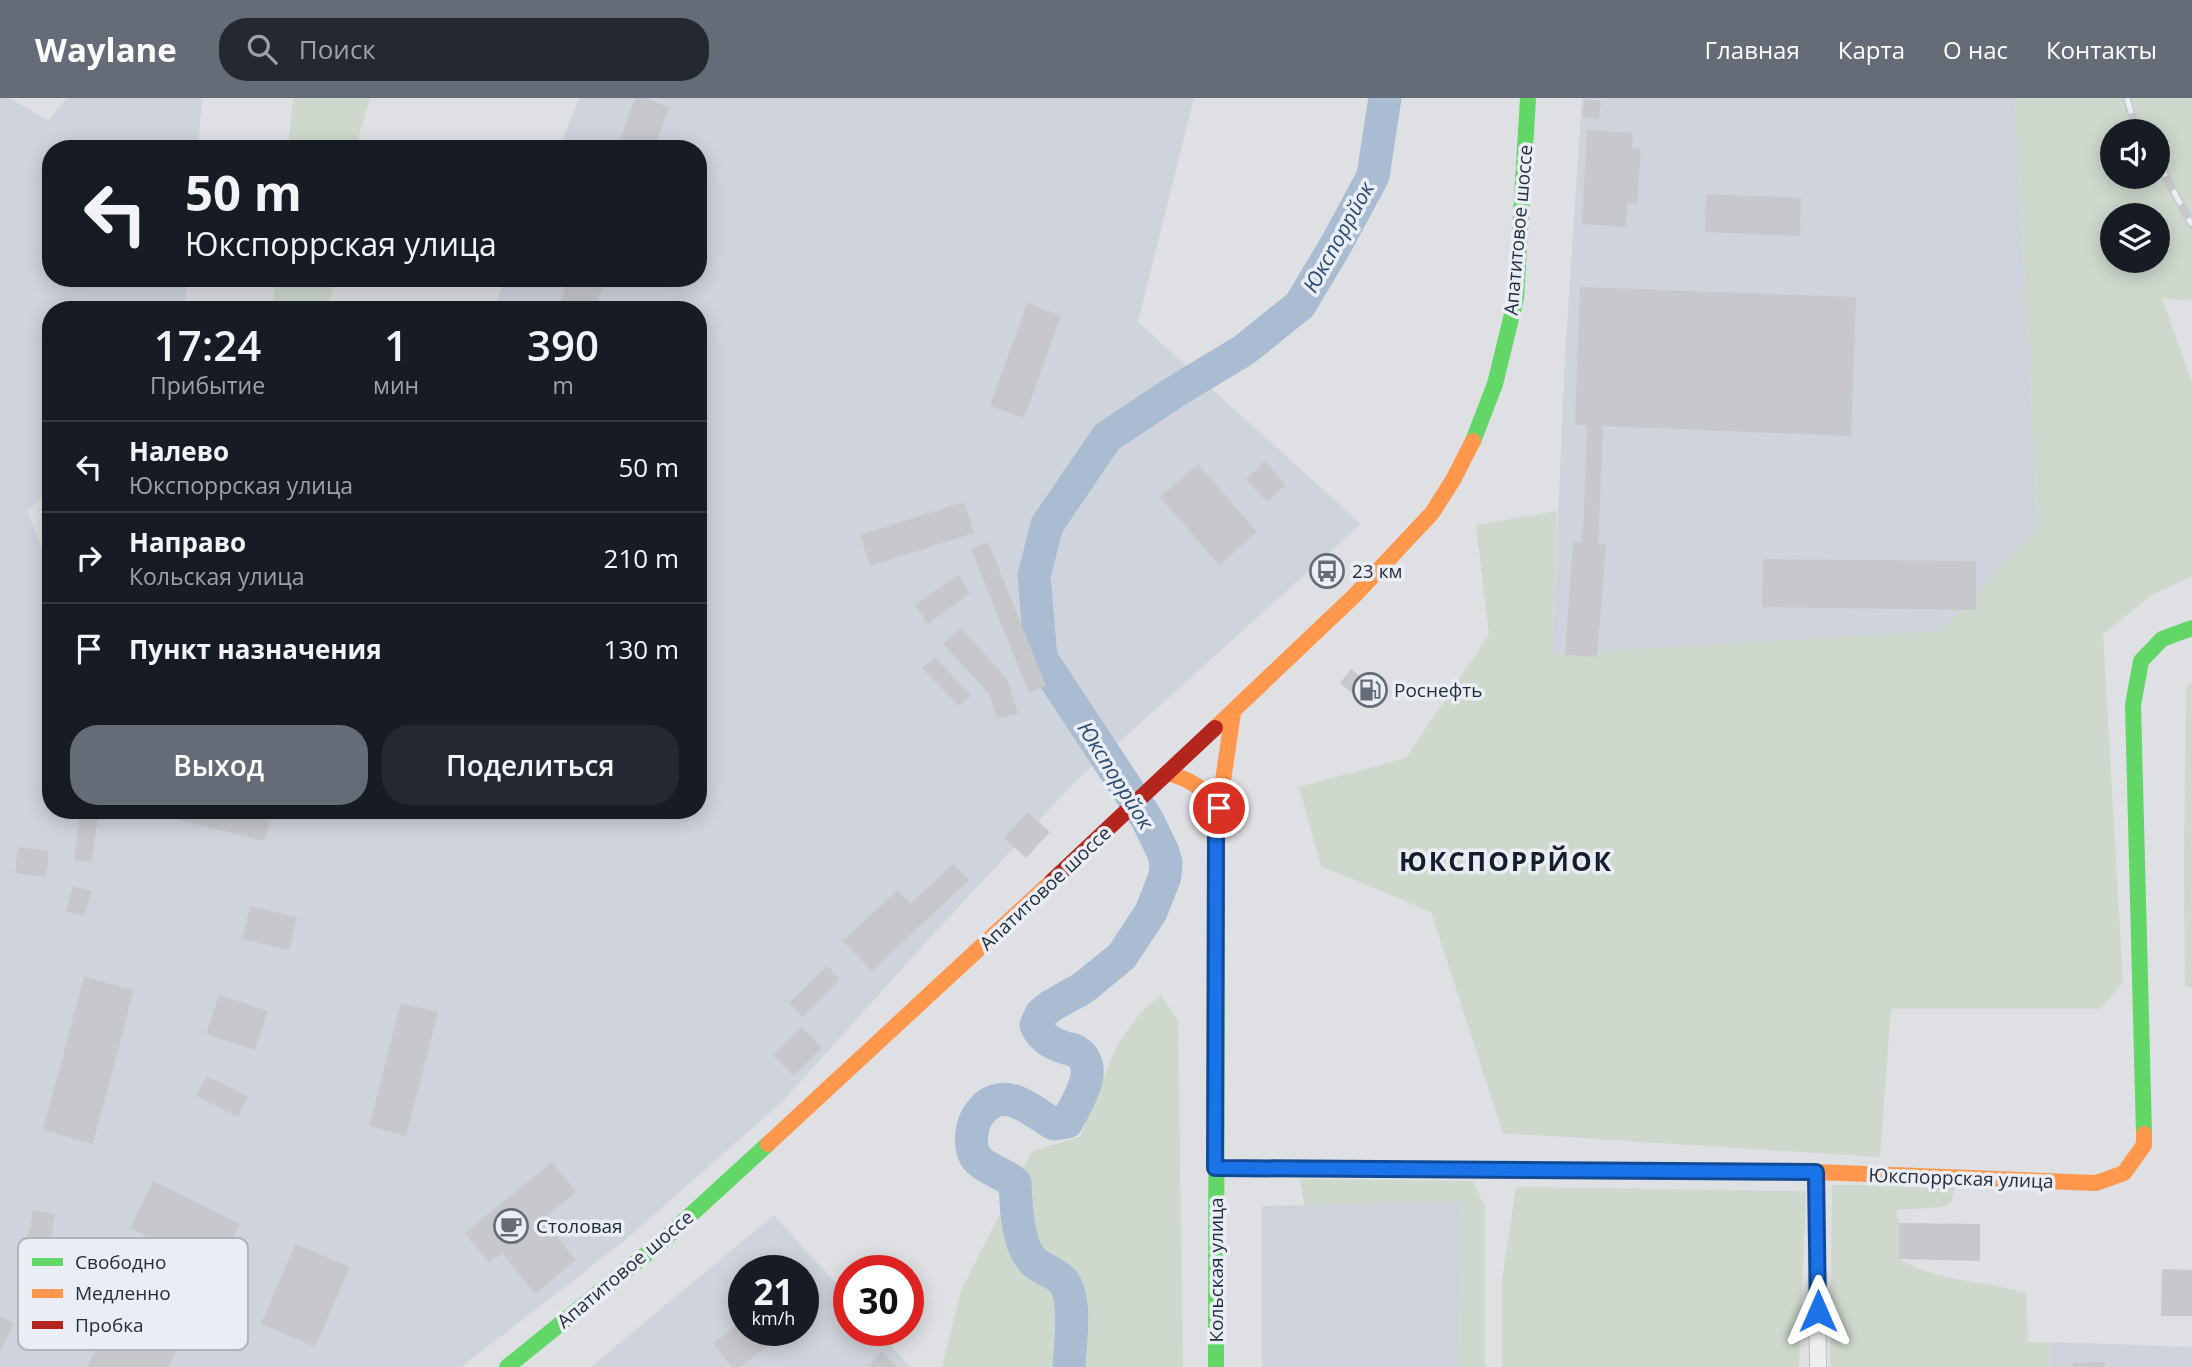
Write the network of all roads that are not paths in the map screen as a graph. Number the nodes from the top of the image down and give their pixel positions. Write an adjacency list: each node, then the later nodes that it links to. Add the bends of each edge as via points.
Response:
1 (1528, 98): 3 (street, Апатитовое шоссе, via 1516,298 1496,384 1479,430 1432,513 1354,596)
2 (2192, 628): 7 (street, Юкспоррская улица, via 2162,639 2141,661 2133,705 2145,1108 2144,1145 2131,1164 2124,1173 2096,1183)
3 (1233, 712): 4 (street, Апатитовое шоссе); 5 (street, Кольская улица)
4 (1168, 773): 5 (street, via 1205,790); 8 (street, Апатитовое шоссе, via 660,1243)
5 (1216, 831): 6 (street, Кольская улица)
6 (1215, 1168): 7 (street, Юкспоррская улица); 9 (street, Кольская улица)
7 (1816, 1172): 10 (street)
8 (507, 1367)
9 (1216, 1367)
10 (1818, 1367)

